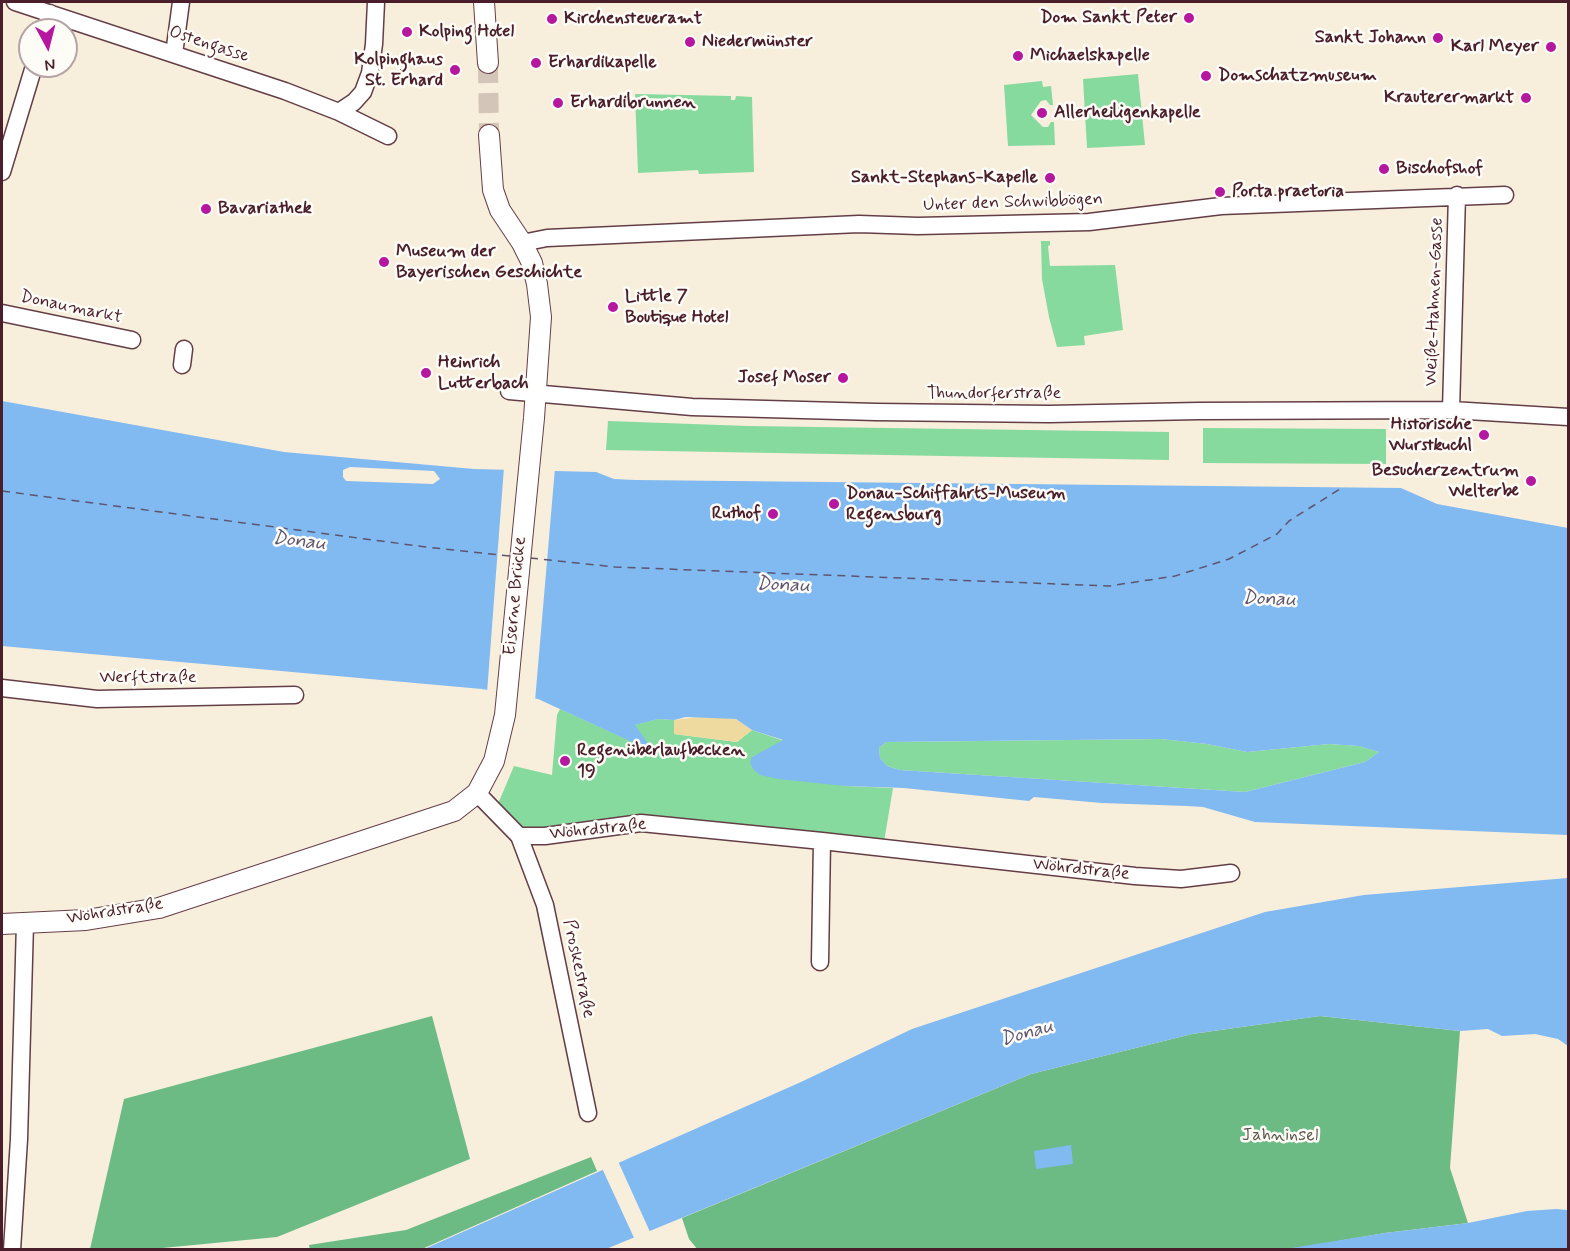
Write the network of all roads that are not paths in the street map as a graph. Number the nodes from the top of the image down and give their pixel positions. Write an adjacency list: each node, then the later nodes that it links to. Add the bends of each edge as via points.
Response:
1 (15, 2): 5 (street, Ostengasse)
2 (181, 2): 7 (street)
3 (376, 2): 10 (street, via 370,73 363,92)
4 (484, 2): 8 (street)
5 (50, 13): 6 (street); 7 (street, Ostengasse)
6 (49, 18)
7 (174, 54): 10 (street, Ostengasse)
8 (488, 63)
9 (30, 78): 13 (street)
10 (339, 112): 12 (street, Ostengasse)
11 (489, 135): 16 (street, Eiserne Brücke, via 491,180 500,210)
12 (388, 136)
13 (2, 172)
14 (1457, 195): 15 (street, Unter den Schwibbögen); 16 (street, Unter den Schwibbögen, via 1221,206 1089,222 859,224 547,238); 21 (street, Weiße-Hahnen-Gasse)
15 (1505, 195)
16 (522, 243): 20 (street, Eiserne Brücke, via 532,263 540,306)
17 (2, 313): 18 (street, Donaumarkt)
18 (132, 340)
19 (509, 391): 20 (street)
20 (536, 394): 21 (street, Thundorferstraße, via 692,407 888,412); 25 (street, Eiserne Brücke, via 501,738)
21 (1451, 410): 22 (street, Thundorferstraße)
22 (1569, 417)
23 (2, 688): 24 (street, Werftstraße, via 97,699)
24 (295, 696)
25 (477, 794): 26 (street); 29 (street, Wöhrdstraße, via 454,811 159,908 86,920)
26 (519, 836): 27 (street, Wöhrdstraße, via 640,823); 32 (street, Proskestraße, via 545,904)
27 (822, 841): 28 (street, Wöhrdstraße, via 1135,876 1181,879); 31 (street)
28 (1231, 873)
29 (25, 923): 30 (street, Wöhrdstraße); 33 (street, via 20,1139)
30 (2, 924)
31 (820, 962)
32 (588, 1113)
33 (12, 1250)

